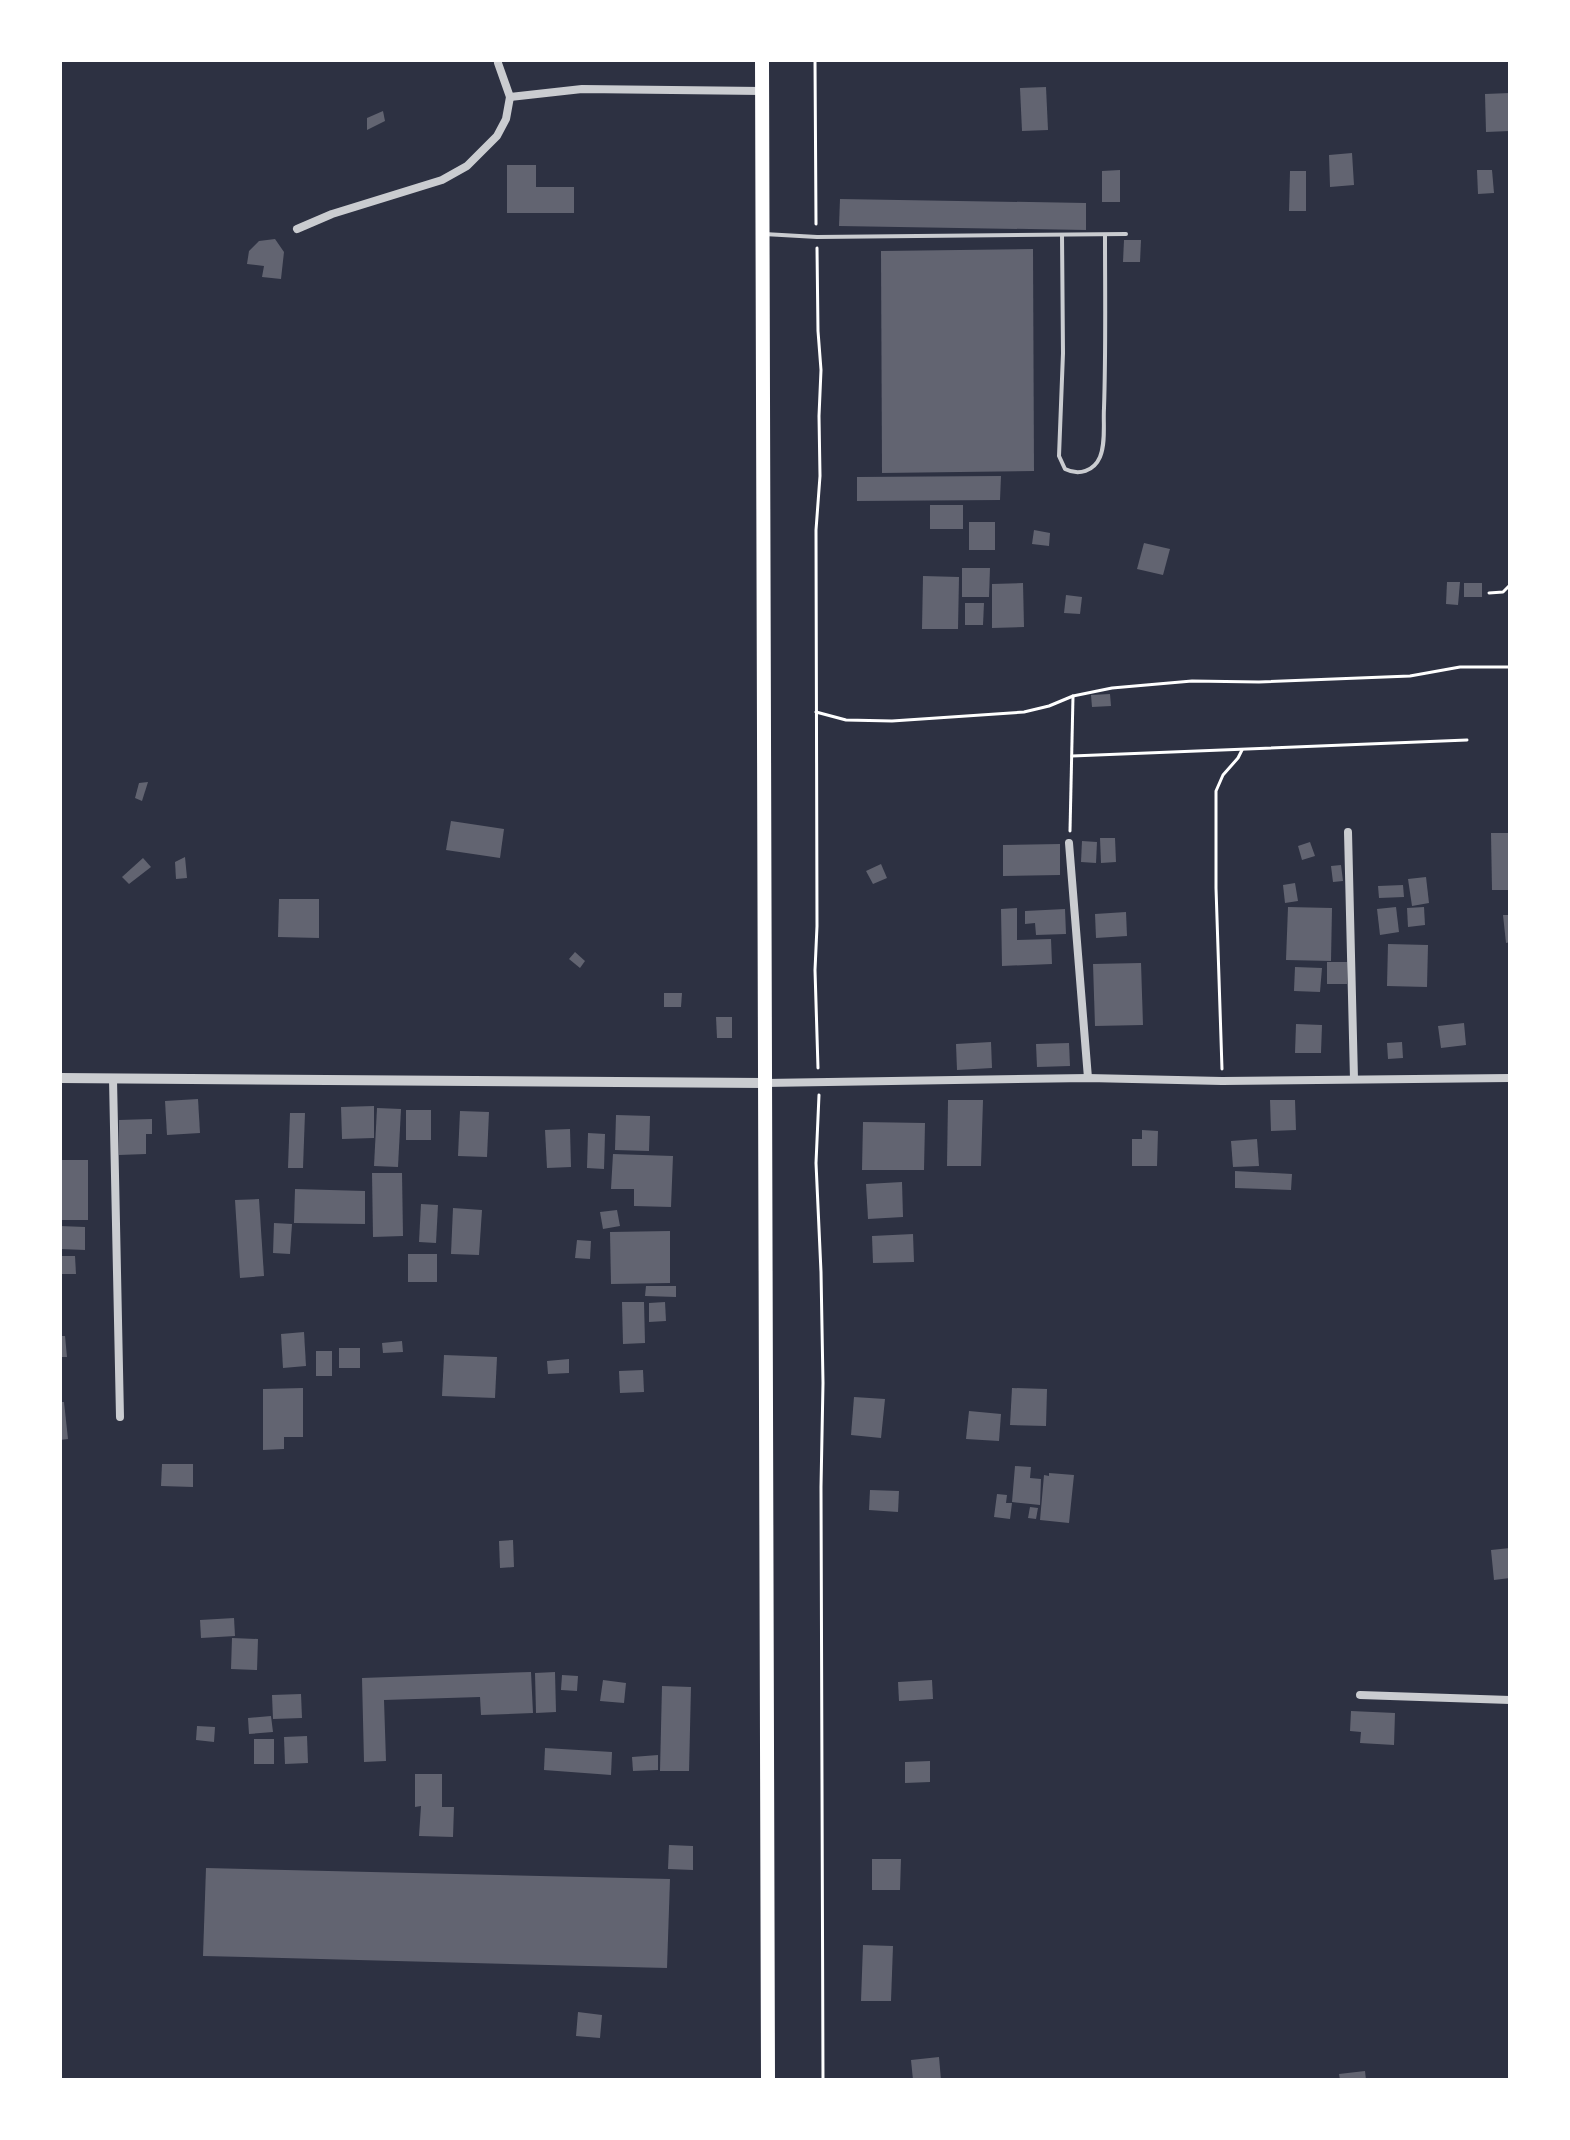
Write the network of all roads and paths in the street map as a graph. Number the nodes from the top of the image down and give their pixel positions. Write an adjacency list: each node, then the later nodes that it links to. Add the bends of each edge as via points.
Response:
1 (762, 60): 3 (highway)
2 (498, 63): 4 (street)
3 (762, 91): 4 (street, via 582,89); 6 (highway)
4 (510, 97): 5 (street, via 497,136 467,166 442,180)
5 (297, 229)
6 (763, 234): 8 (lane); 26 (highway)
7 (1126, 234): 9 (lane)
8 (1062, 235): 9 (lane); 9 (lane, via 1059,456 1065,469 1079,473 1094,466 1102,451)
9 (1105, 235)
10 (1510, 585): 11 (path, via 1503,592)
11 (1489, 593)
12 (1510, 667): 13 (path, via 1339,680 1192,681)
13 (1073, 696): 14 (path, via 1024,712 921,719 846,720); 17 (path)
14 (816, 712)
15 (1467, 740): 16 (path)
16 (1242, 750): 17 (path); 25 (path, via 1216,791)
17 (1072, 756): 19 (path)
18 (1348, 832): 24 (street)
19 (1069, 843): 21 (street)
20 (60, 1078): 23 (street)
21 (1088, 1078): 25 (street); 26 (street)
22 (1510, 1078): 24 (street)
23 (113, 1079): 26 (street); 27 (street)
24 (1354, 1079): 25 (street)
25 (1222, 1081)
26 (765, 1083): 30 (highway)
27 (120, 1417)
28 (1360, 1695): 29 (street)
29 (1510, 1700)
30 (768, 2080)

